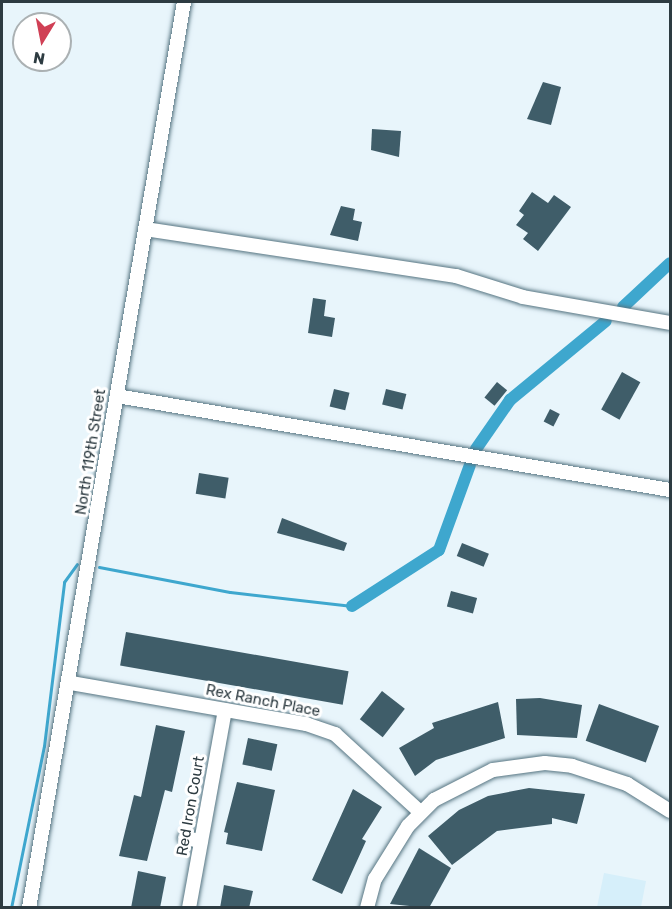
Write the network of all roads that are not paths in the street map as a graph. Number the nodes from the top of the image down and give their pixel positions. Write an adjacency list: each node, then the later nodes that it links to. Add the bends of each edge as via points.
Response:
1 (184, 2): 2 (street, North 119th Street)
2 (145, 229): 3 (street, via 456,276 523,297); 4 (street, North 119th Street)
3 (670, 323)
4 (117, 396): 5 (street); 6 (street, North 119th Street)
5 (670, 490)
6 (70, 683): 7 (street, Rex Ranch Place); 12 (street, North 119th Street)
7 (225, 710): 9 (street, Rex Ranch Place, via 335,734); 11 (street, Red Iron Court)
8 (670, 811): 9 (street, via 598,772 545,763 493,770 466,780)
9 (420, 812): 14 (street, via 393,844)
10 (185, 838): 11 (street)
11 (201, 841): 13 (street, Red Iron Court)
12 (29, 908)
13 (189, 908)
14 (367, 908)

